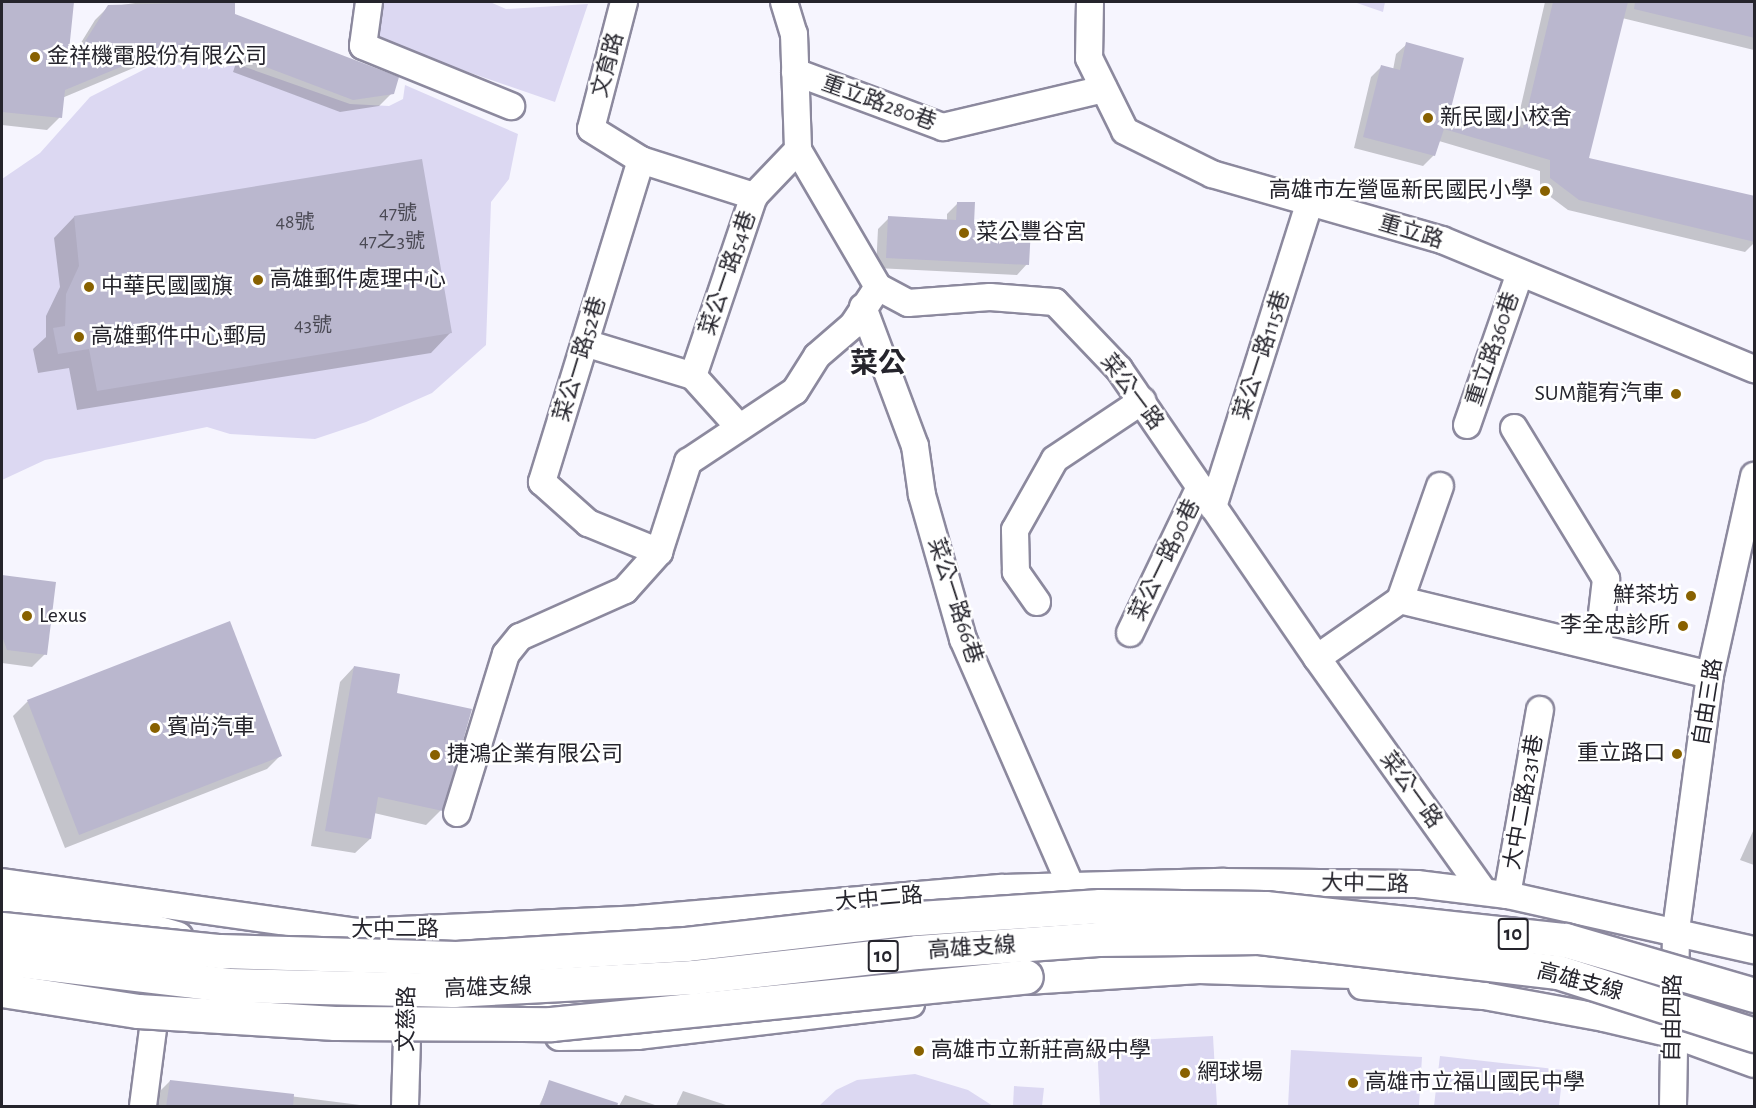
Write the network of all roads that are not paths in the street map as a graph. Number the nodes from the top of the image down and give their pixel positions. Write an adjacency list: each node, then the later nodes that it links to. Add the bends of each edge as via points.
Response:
1 (369, 2): 7 (street, via 363,46)
2 (624, 2): 9 (street, 文育路, via 591,129)
3 (784, 2): 5 (street, via 794,34)
4 (1090, 2): 6 (street, 重立路, via 1089,58)
5 (795, 72): 6 (street, 重立路280巷, via 943,128); 8 (street)
6 (1104, 90): 11 (street, 重立路, via 1125,131 1212,174)
7 (511, 106)
8 (798, 150): 10 (street, 菜公一路54巷); 13 (street)
9 (641, 160): 10 (street); 14 (street, 菜公一路52巷)
10 (754, 196): 16 (street, 菜公一路54巷)
11 (1310, 202): 12 (street, 重立路, via 1442,240); 23 (street, 菜公一路115巷)
12 (1520, 273): 15 (street, 重立路); 18 (street, 重立路360巷)
13 (870, 297): 17 (street, 菜公一路, via 908,303 990,297 1055,302 1119,369); 19 (street, via 853,325 817,356 795,392); 34 (street, 菜公一路66巷, via 915,446 921,495 963,639)
14 (585, 343): 16 (street); 24 (street, 菜公一路52巷, via 542,482 588,523)
15 (1755, 369)
16 (693, 376): 19 (street)
17 (1142, 401): 23 (street, 菜公一路); 26 (street, via 1055,459 1015,530 1016,572)
18 (1467, 425)
19 (738, 426): 24 (street, via 688,462)
20 (1514, 428): 28 (street, via 1606,579)
21 (1755, 476): 30 (street, 自由三路)
22 (1440, 486): 25 (street)
23 (1207, 497): 27 (street, 菜公一路90巷); 29 (street, 菜公一路)
24 (659, 552): 32 (street, via 625,590 520,637 506,654)
25 (1400, 600): 28 (street); 29 (street)
26 (1037, 602)
27 (1130, 633)
28 (1598, 648): 30 (street)
29 (1317, 658): 35 (street, 菜公一路)
30 (1710, 675): 39 (street, 自由三路)
31 (1540, 710): 35 (street, 大中二路231巷)
32 (457, 813)
33 (2, 882): 40 (street, 大中二路, via 356,932)
34 (1071, 886): 35 (street, 大中二路, via 1235,882 1417,884); 40 (street, 大中二路, via 1003,888 639,919)
35 (1495, 893): 39 (street, 大中二路)
36 (2, 902): 42 (highway, bridge, via 135,926)
37 (1265, 908): 42 (highway, 高雄支線 / 10, bridge, via 1100,906 904,919 686,944 456,958); 45 (highway, bridge, via 1436,906 1600,930); 47 (highway, 高雄支線 / 10, bridge, via 1565,940)
38 (2, 929): 42 (highway, 高雄支線 / 10, bridge)
39 (1676, 930): 41 (street, 大中二路); 52 (street, 自由四路)
40 (409, 931): 49 (street, 文慈路)
41 (1755, 950)
42 (220, 951)
43 (2, 958): 53 (highway, 高雄支線 / 10, bridge, via 228,985 453,990 694,977 917,952 1098,939 1259,937 1557,972)
44 (1513, 976): 46 (highway, bridge, via 1199,966 1026,977 551,1024 335,1023 150,1012); 49 (street, via 1361,958 1213,958 717,994); 52 (street, via 1590,992)
45 (1755, 978)
46 (2, 990)
47 (1755, 995)
48 (2, 996): 50 (street)
49 (407, 1011): 51 (street); 54 (street, 文慈路)
50 (155, 1014): 51 (street); 56 (street)
51 (275, 1022): 54 (street)
52 (1672, 1034): 54 (street, via 1484,996 1269,979 1037,986 788,1021 637,1036); 55 (street); 58 (street, 自由四路)
53 (1755, 1035)
54 (407, 1038): 57 (street, 文慈路)
55 (1755, 1064)
56 (143, 1107)
57 (405, 1107)
58 (1673, 1107)

